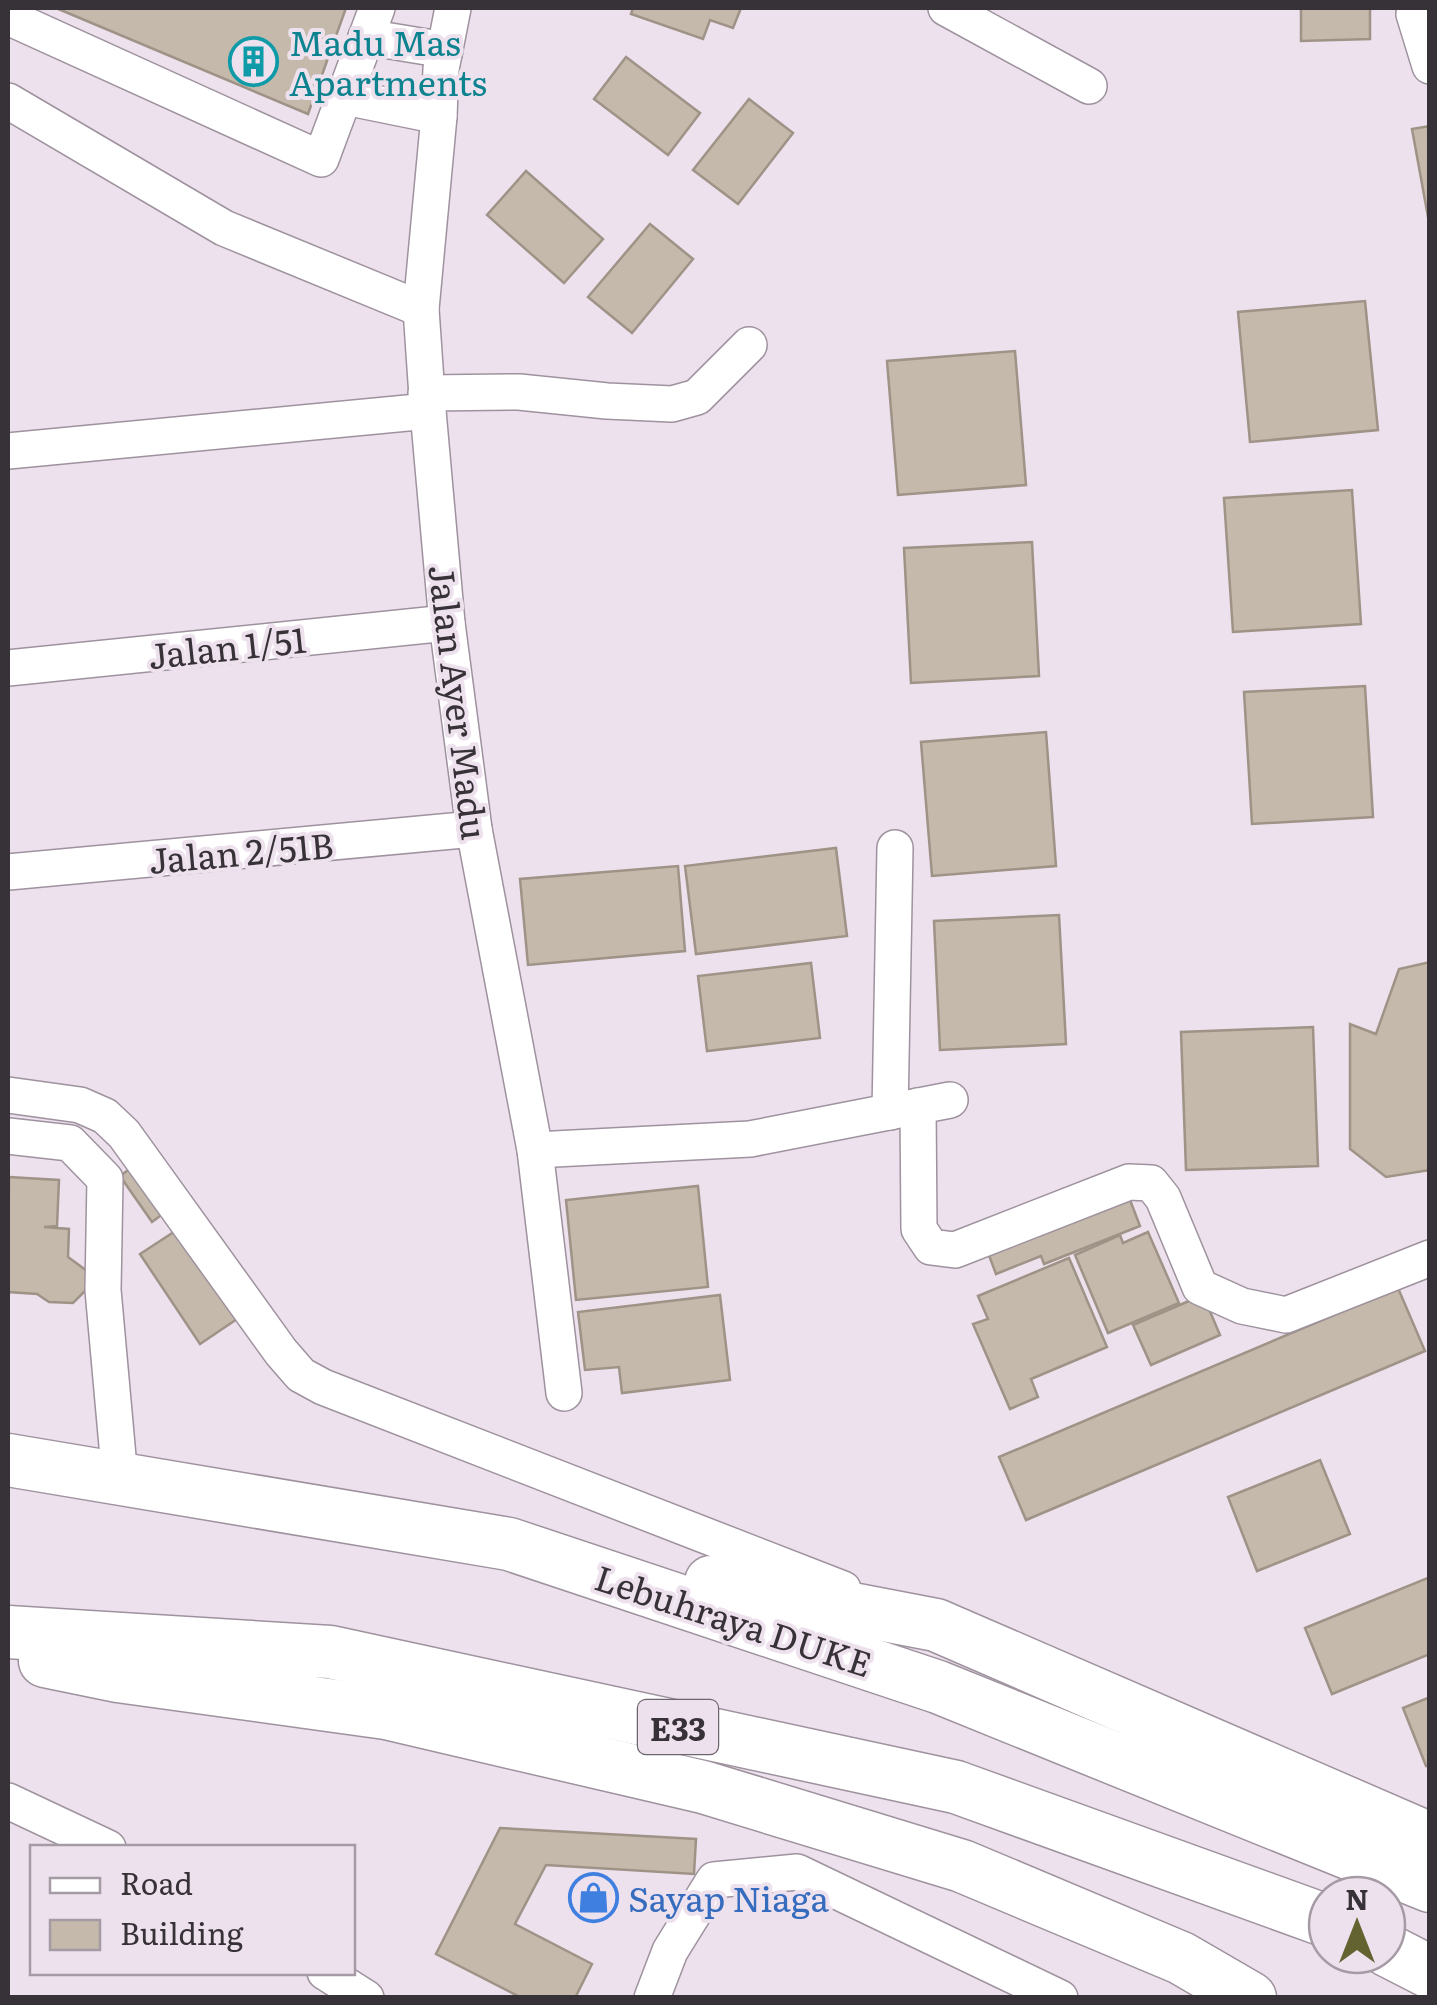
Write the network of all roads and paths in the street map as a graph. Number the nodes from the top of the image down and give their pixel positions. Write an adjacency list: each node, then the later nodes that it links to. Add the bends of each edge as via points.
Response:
1 (452, 8): 6 (street, Jalan Ayer Madu)
2 (946, 8): 8 (street)
3 (1417, 8): 7 (street)
4 (8, 17): 9 (street, via 321,159)
5 (371, 22): 6 (street); 9 (street)
6 (445, 50): 11 (street, Jalan Ayer Madu)
7 (1430, 66)
8 (1089, 86)
9 (345, 98): 11 (street)
10 (8, 101): 12 (street, via 224,228)
11 (440, 116): 12 (street, Jalan Ayer Madu)
12 (421, 309): 14 (street, Jalan Ayer Madu)
13 (748, 345): 14 (street, via 697,397 672,404 519,392)
14 (427, 402): 15 (street); 16 (street, Jalan Ayer Madu)
15 (8, 451)
16 (447, 623): 17 (street, Jalan 1/51); 18 (street, Jalan Ayer Madu)
17 (8, 668)
18 (474, 829): 20 (street, Jalan 2/51B); 24 (street, Jalan Ayer Madu)
19 (895, 848): 22 (street)
20 (8, 872)
21 (8, 1096): 30 (street, via 80,1106 124,1134 301,1375)
22 (919, 1106): 24 (street, via 750,1138); 25 (street, via 919,1229 931,1247 954,1250 1129,1182 1150,1183 1163,1198 1200,1287 1242,1306 1286,1315)
23 (8, 1136): 28 (street, via 70,1143 105,1178 104,1290)
24 (535, 1150): 26 (street, Jalan Ayer Madu)
25 (1430, 1258)
26 (564, 1393)
27 (8, 1460): 28 (highway, Lebuhraya DUKE)
28 (120, 1478): 29 (highway, Lebuhraya DUKE)
29 (508, 1544): 30 (highway); 36 (highway, Lebuhraya DUKE, via 938,1687)
30 (936, 1626): 34 (highway)
31 (8, 1632): 37 (highway, E33, via 330,1652 938,1782)
32 (8, 1653): 44 (highway, via 118,1676 386,1713 703,1787 962,1866 1181,1958)
33 (8, 1801): 35 (street)
34 (1430, 1838)
35 (102, 1845)
36 (1430, 1886)
37 (1307, 1914)
38 (1407, 1960): 39 (highway)
39 (1430, 1972)
40 (330, 1975): 41 (street)
41 (366, 1998)
42 (652, 1998): 43 (street, via 670,1951 714,1880 797,1872)
43 (1060, 1998)
44 (1250, 1998)

